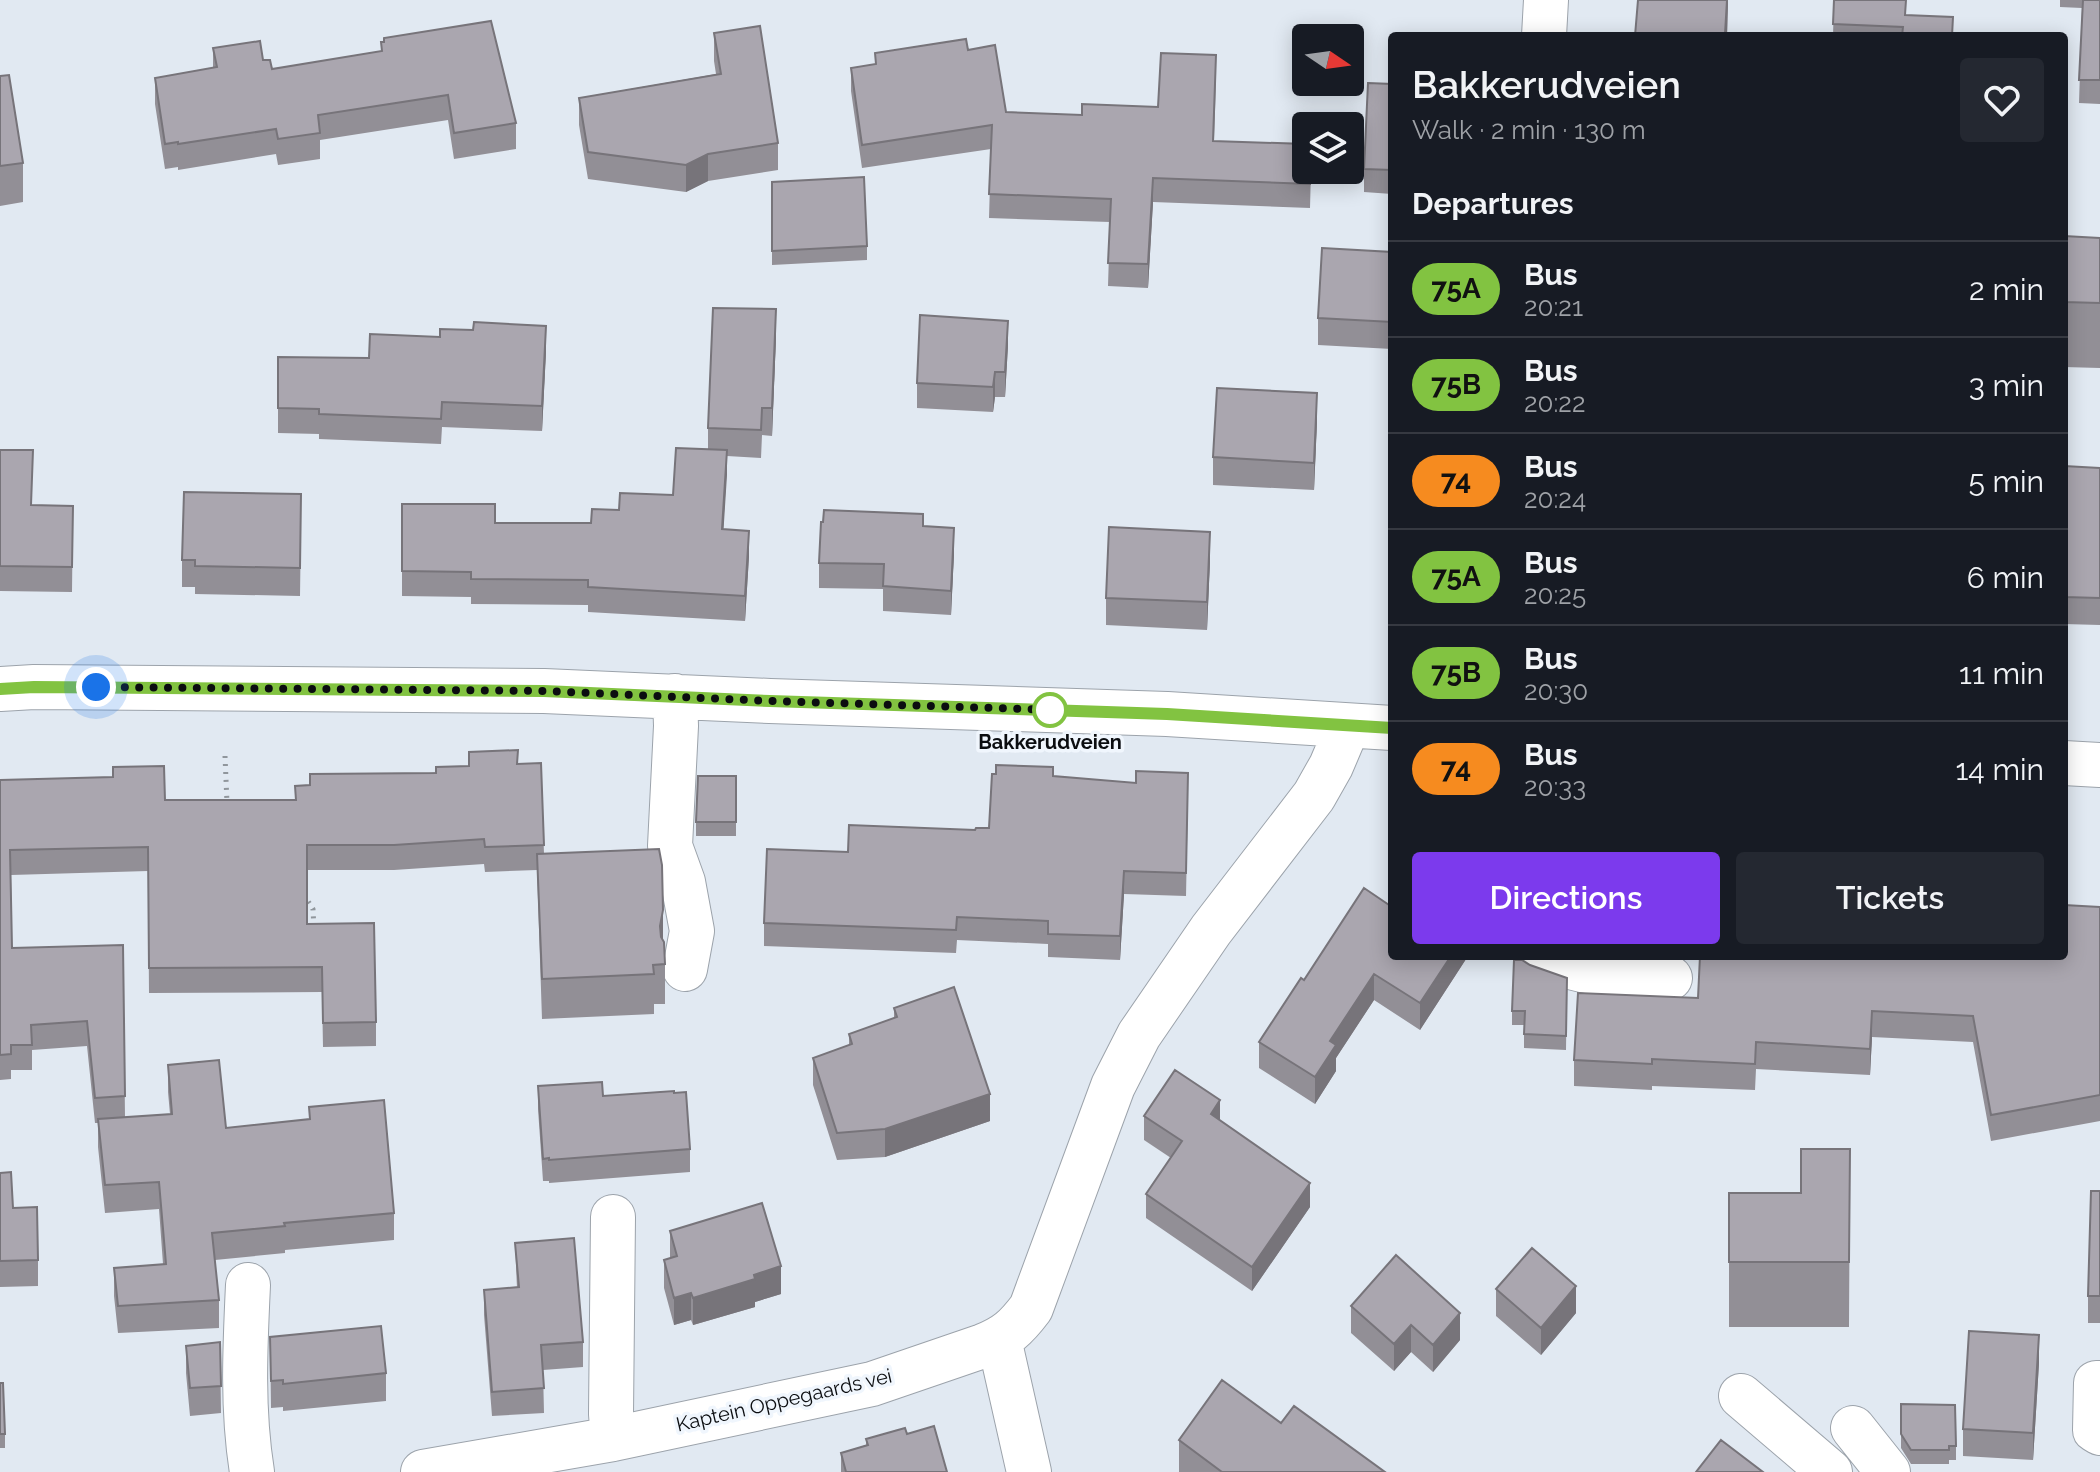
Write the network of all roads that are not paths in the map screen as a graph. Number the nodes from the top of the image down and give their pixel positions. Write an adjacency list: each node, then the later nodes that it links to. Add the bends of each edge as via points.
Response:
1 (1546, 0): 2 (street)
2 (1544, 32)
3 (0, 689): 4 (street)
4 (675, 696): 5 (street); 9 (street, via 670,846 692,931)
5 (1378, 723): 13 (street, via 1331,766 1139,1035 1113,1086 1031,1308 1018,1327)
6 (2068, 763): 7 (street)
7 (2100, 765)
8 (1548, 960): 10 (street, via 1592,974)
9 (685, 969)
10 (1670, 978)
11 (613, 1217): 18 (street)
12 (248, 1285): 19 (street, via 244,1382)
13 (999, 1339): 18 (street, Kaptein Oppegaards vei, via 872,1384); 21 (street)
14 (2100, 1383): 17 (street, via 2095,1430)
15 (1741, 1396): 22 (street)
16 (1853, 1428): 23 (street)
17 (2100, 1433)
18 (613, 1439): 20 (street, Kaptein Oppegaards vei)
19 (252, 1472)
20 (423, 1472)
21 (1029, 1472)
22 (1830, 1472)
23 (1888, 1472)

